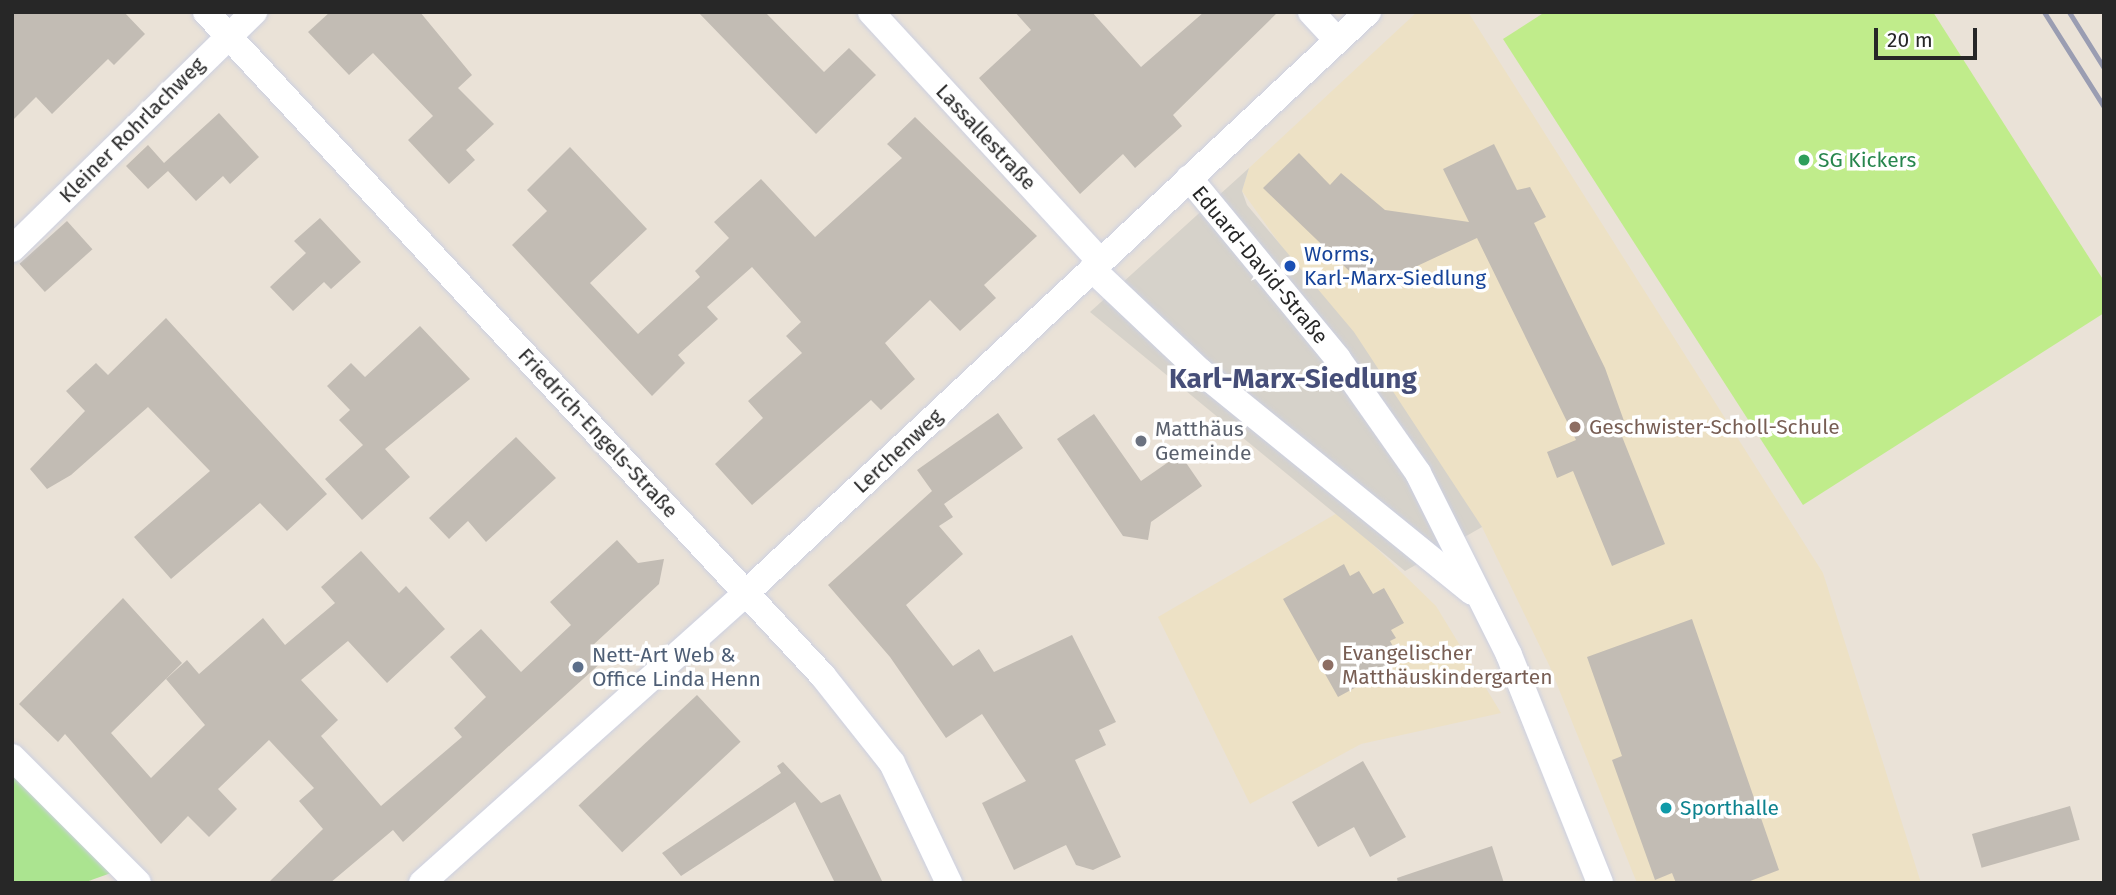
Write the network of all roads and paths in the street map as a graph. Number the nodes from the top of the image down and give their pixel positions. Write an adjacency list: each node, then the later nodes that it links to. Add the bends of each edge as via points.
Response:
1 (206, 12): 6 (street, Friedrich-Engels-Straße)
2 (254, 12): 6 (street, Kleiner Rohrlachweg)
3 (871, 12): 10 (street, Lassallestraße)
4 (1311, 12): 7 (street)
5 (1368, 12): 7 (street, Lerchenweg)
6 (228, 34): 9 (street, Kleiner Rohrlachweg); 11 (street, Friedrich-Engels-Straße)
7 (1337, 40): 8 (street, Lerchenweg)
8 (1189, 178): 10 (street, Lerchenweg); 12 (street, Eduard-David-Straße, via 1381,417 1445,521)
9 (12, 249)
10 (1096, 265): 11 (street, Lerchenweg); 12 (street, Eduard-David-Straße, via 1200,371 1440,561)
11 (746, 593): 15 (street, Lerchenweg); 16 (street, Friedrich-Engels-Straße, via 892,763)
12 (1483, 603): 17 (street, Eduard-David-Straße)
13 (12, 757): 14 (street)
14 (138, 883)
15 (422, 883)
16 (949, 883)
17 (1600, 883)

